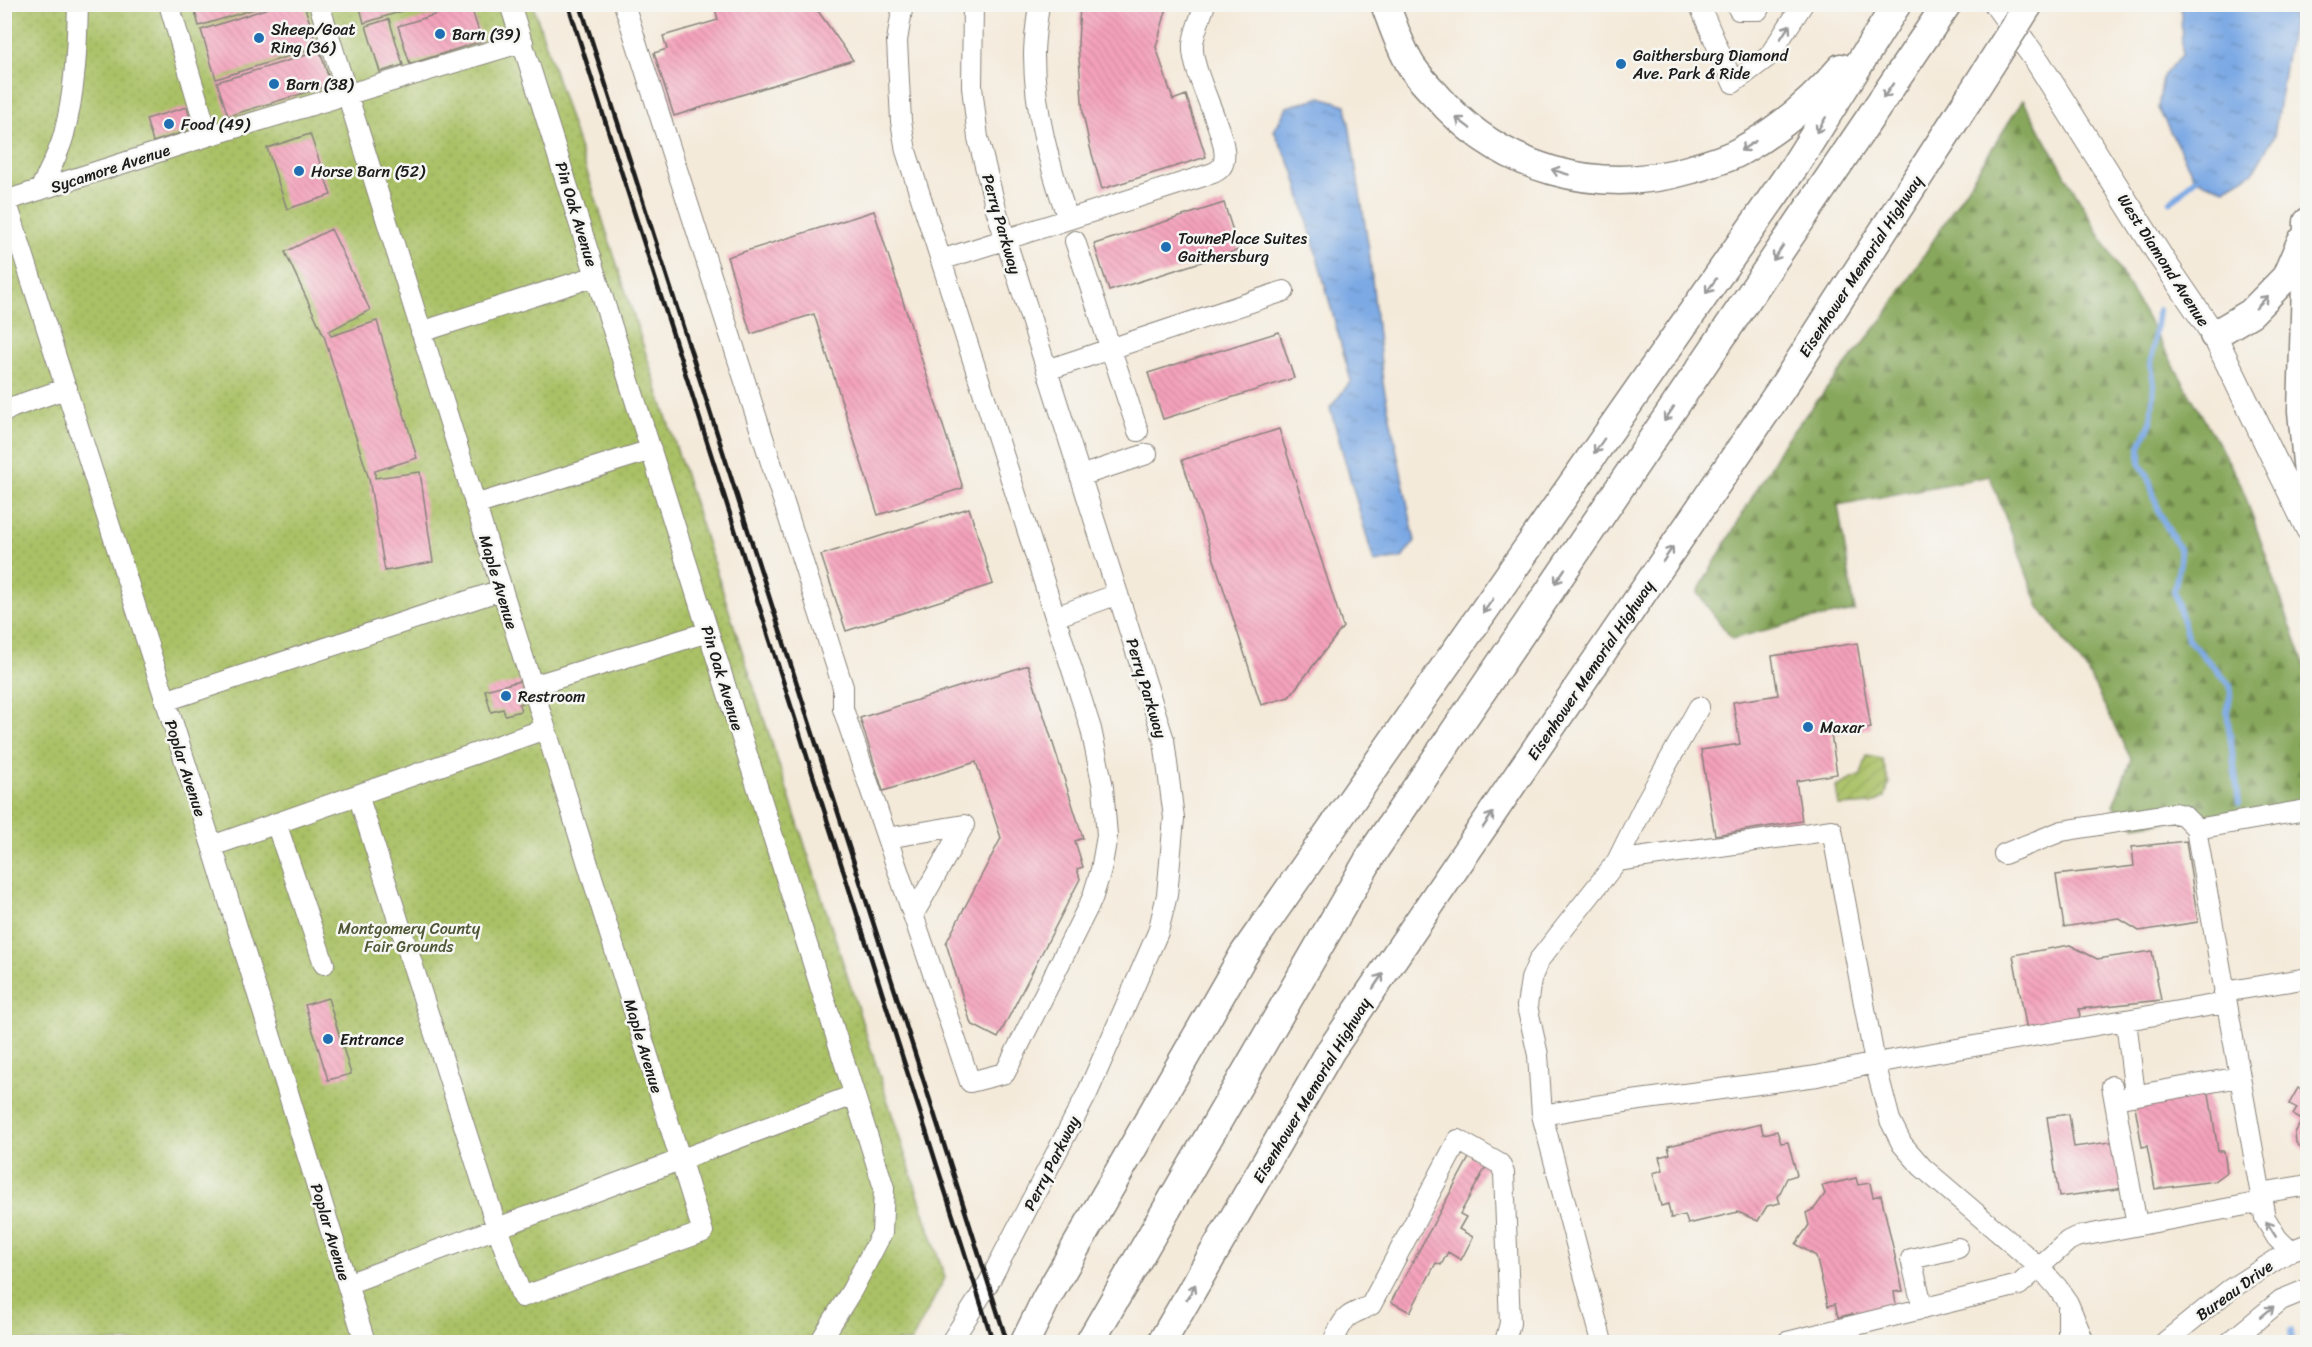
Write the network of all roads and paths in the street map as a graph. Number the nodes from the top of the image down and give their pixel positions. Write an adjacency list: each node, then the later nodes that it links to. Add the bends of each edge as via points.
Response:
1 (78, 4): 22 (street, via 70,107 63,137)
2 (169, 4): 21 (street)
3 (319, 4): 20 (street, Maple Avenue)
4 (510, 4): 19 (street, Pin Oak Avenue)
5 (624, 4): 56 (street, via 843,687 843,709)
6 (903, 4): 28 (street, via 897,41 901,121 906,151)
7 (973, 4): 26 (street, Perry Parkway, via 972,87 978,138)
8 (1039, 4): 24 (street, via 1034,56 1041,119)
9 (1205, 4): 24 (street, via 1192,45 1222,141 1222,167)
10 (1385, 4): 15 (highway, one-way to 10, via 1822,90 1747,147 1680,172 1620,181 1580,178 1511,156 1455,118 1412,67)
11 (1699, 4): 14 (street, one-way to 14, via 1733,83 1769,56)
12 (1736, 4): 13 (street, via 1739,10 1758,10)
13 (1761, 4)
14 (1803, 4)
15 (1896, 4): 85 (highway, one-way to 85, via 1794,167 1244,954)
16 (1947, 4): 86 (highway, one-way to 86, via 1375,849)
17 (1996, 4): 32 (main road, West Diamond Avenue, via 2038,62)
18 (2029, 4): 87 (highway, Eisenhower Memorial Highway, one-way to 18, bridge, via 1331,1050 1775,398)
19 (523, 42): 20 (street, Sycamore Avenue); 29 (street, Pin Oak Avenue)
20 (347, 96): 21 (street, Sycamore Avenue); 31 (street, Maple Avenue)
21 (208, 136): 22 (street, Sycamore Avenue)
22 (40, 190): 23 (street, Sycamore Avenue)
23 (6, 197): 35 (street, Poplar Avenue)
24 (1068, 219): 26 (street)
25 (2307, 226): 32 (highway, one-way to 25, via 2251,313 2286,277); 40 (highway, via 2302,411)
26 (1005, 239): 28 (street); 34 (street, Perry Parkway)
27 (1076, 242): 33 (street)
28 (941, 260): 46 (street)
29 (596, 276): 31 (street); 38 (street, Pin Oak Avenue)
30 (1284, 291): 33 (street)
31 (421, 332): 42 (street, Maple Avenue)
32 (2214, 335): 43 (main road, West Diamond Avenue)
33 (1111, 349): 34 (street); 37 (street)
34 (1047, 370): 41 (street, Perry Parkway)
35 (67, 388): 36 (street); 49 (street, Poplar Avenue)
36 (4, 412)
37 (1138, 431)
38 (651, 450): 42 (street); 47 (street, Pin Oak Avenue)
39 (1147, 454): 41 (street)
40 (2307, 473)
41 (1080, 476): 45 (street, Perry Parkway)
42 (475, 505): 44 (street, Maple Avenue)
43 (2307, 529)
44 (501, 590): 48 (street, Maple Avenue); 49 (street)
45 (1118, 594): 46 (street); 84 (street, Perry Parkway, via 1164,740 1174,818 1167,895 1158,932 1087,1094 988,1284)
46 (1055, 617): 60 (street, via 1091,729 1103,786 1107,836 1092,899 1005,1073 970,1082)
47 (708, 632): 48 (street); 67 (street, Pin Oak Avenue)
48 (531, 686): 51 (street, Maple Avenue)
49 (165, 701): 57 (street, Poplar Avenue)
50 (1699, 707): 59 (street)
51 (545, 729): 52 (street); 70 (street, Maple Avenue)
52 (358, 795): 54 (street); 74 (street)
53 (2306, 810): 55 (street)
54 (276, 824): 57 (street); 61 (street)
55 (2198, 830): 58 (street, via 2174,813 2054,833); 63 (street)
56 (887, 838): 60 (street); 60 (street, via 964,825)
57 (212, 846): 78 (street, Poplar Avenue)
58 (2004, 854)
59 (1617, 861): 65 (street, via 1832,830); 69 (street, via 1550,944 1531,979 1527,1006 1538,1055)
60 (913, 915)
61 (324, 964)
62 (2307, 978): 63 (street)
63 (2225, 998): 64 (street); 66 (street)
64 (2126, 1020): 65 (street); 68 (street)
65 (1875, 1063): 69 (street, via 1817,1076); 77 (street, via 1890,1120 1902,1144 1943,1187)
66 (2240, 1077): 68 (street); 72 (street)
67 (854, 1095): 70 (street); 83 (street, Pin Oak Avenue, via 884,1188 882,1233)
68 (2135, 1095): 73 (street, via 2114,1092)
69 (1542, 1115): 90 (street)
70 (679, 1160): 74 (street); 74 (street, Maple Avenue, via 703,1232 522,1297)
71 (2307, 1185): 72 (street)
72 (2261, 1197): 73 (street); 75 (street, one-way to 72, via 2277,1238 2265,1218)
73 (2137, 1225): 77 (street, via 2076,1237)
74 (497, 1228): 78 (street)
75 (2299, 1247): 94 (street, Bureau Drive, via 2229,1290)
76 (1958, 1248): 81 (street, via 1911,1259)
77 (2039, 1267): 80 (street); 81 (street, via 2019,1285)
78 (347, 1284): 82 (street, Poplar Avenue)
79 (2307, 1288): 95 (street, one-way to 79, via 2281,1300)
80 (2068, 1303): 92 (street); 93 (street)
81 (1923, 1309): 91 (street)
82 (365, 1342)
83 (820, 1342)
84 (951, 1342)
85 (1025, 1342)
86 (1090, 1342)
87 (1162, 1342)
88 (1333, 1342): 89 (street, via 1345,1319 1371,1305 1458,1140 1500,1164 1504,1173 1510,1323)
89 (1505, 1342)
90 (1602, 1342)
91 (1787, 1342)
92 (2068, 1342)
93 (2084, 1342)
94 (2165, 1342)
95 (2230, 1342)

